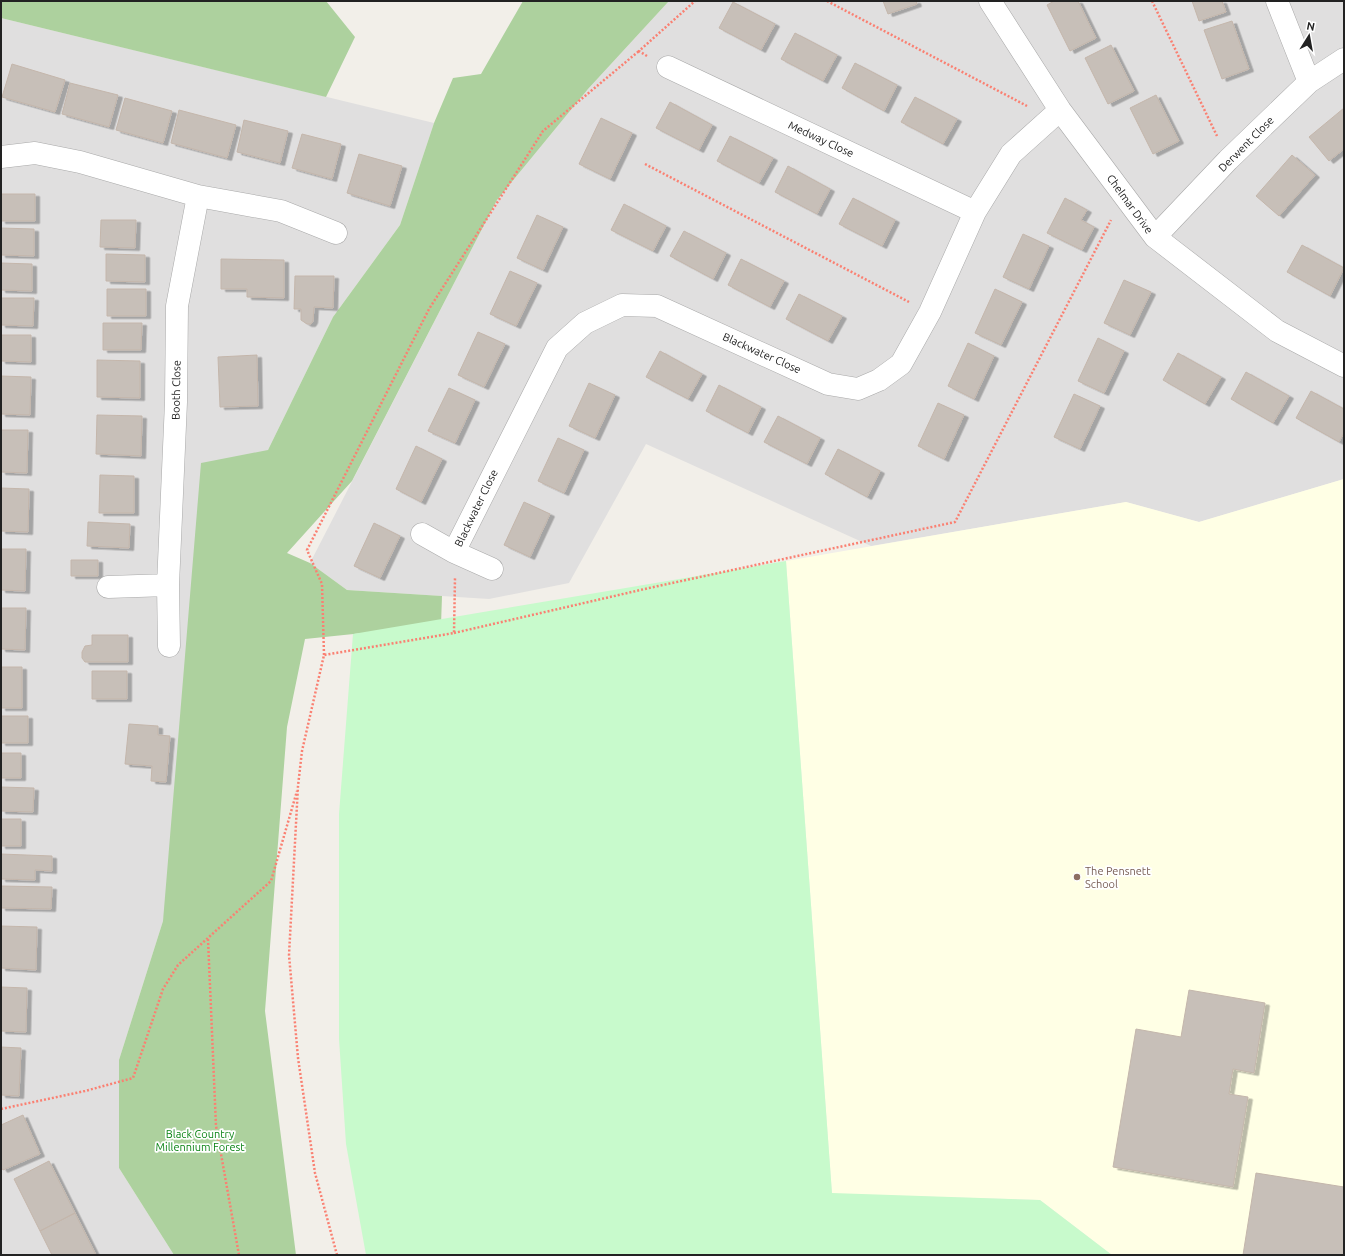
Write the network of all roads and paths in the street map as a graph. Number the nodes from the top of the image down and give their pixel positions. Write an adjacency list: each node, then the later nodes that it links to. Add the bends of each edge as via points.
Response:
1 (695, 1): 6 (path)
2 (828, 1): 10 (path)
3 (990, 1): 10 (street, Chelmar Drive)
4 (1152, 1): 12 (path)
5 (1277, 1): 9 (street)
6 (639, 52): 8 (path); 28 (path, via 543,131 429,309 307,550 322,584)
7 (1344, 59): 9 (street, Derwent Close)
8 (668, 67): 16 (street, Medway Close)
9 (1309, 82): 12 (street, Derwent Close)
10 (1055, 114): 14 (street, Chelmar Drive); 16 (street, Blackwater Close, via 1011,154)
11 (1, 157): 15 (street, via 35,154 80,162)
12 (1228, 160): 18 (street, Derwent Close)
13 (645, 164): 19 (path)
14 (1124, 194): 18 (street, Chelmar Drive); 26 (path, via 955,522)
15 (198, 196): 17 (street, via 281,211); 24 (street, Booth Close, via 178,306)
16 (975, 212): 19 (street, Blackwater Close)
17 (336, 233)
18 (1155, 237): 20 (street, Chelmar Drive, via 1277,331)
19 (930, 312): 22 (street, Blackwater Close, via 901,364 879,380 858,389 828,384 657,306 622,305 585,323 557,348)
20 (1344, 366)
21 (422, 534): 22 (street, Blackwater Close)
22 (461, 555): 23 (street, Blackwater Close); 26 (path, via 454,580)
23 (492, 568)
24 (168, 585): 25 (street); 27 (street, Booth Close)
25 (108, 587)
26 (454, 633): 28 (path)
27 (169, 646)
28 (324, 655): 29 (path, via 302,751)
29 (298, 786): 30 (path, via 271,881); 33 (path, via 289,955 298,1058 314,1173)
30 (208, 938): 31 (path, via 178,965 162,989 133,1078); 32 (path, via 216,1126)
31 (1, 1109)
32 (239, 1255)
33 (336, 1255)

